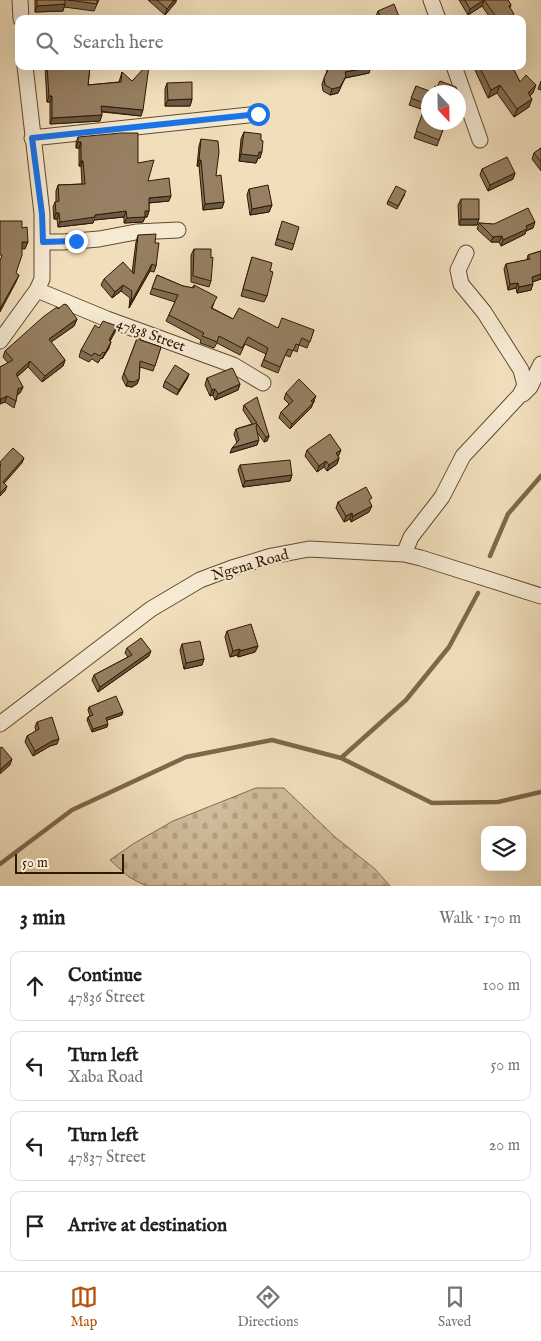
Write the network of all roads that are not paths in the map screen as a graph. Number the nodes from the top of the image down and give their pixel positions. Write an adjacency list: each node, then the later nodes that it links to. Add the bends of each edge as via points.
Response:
1 (20, 0): 3 (street)
2 (431, 0): 4 (street)
3 (21, 15)
4 (437, 15)
5 (25, 70): 8 (street)
6 (455, 70): 9 (street)
7 (258, 114): 8 (street)
8 (32, 138): 11 (street)
9 (480, 140)
10 (178, 230): 11 (street)
11 (43, 242): 13 (street, via 42,279)
12 (466, 253): 17 (street, via 458,270 462,284 521,370 525,385)
13 (38, 290): 14 (street); 16 (street, 47838 Street, via 234,365)
14 (0, 341)
15 (541, 364): 17 (street, via 530,388)
16 (263, 383)
17 (519, 396): 18 (street, via 463,456 442,497 412,537)
18 (404, 554): 19 (street, Ngena Road); 20 (street, Ngena Road, via 309,549 272,556 200,580 151,609)
19 (541, 596)
20 (0, 724)

